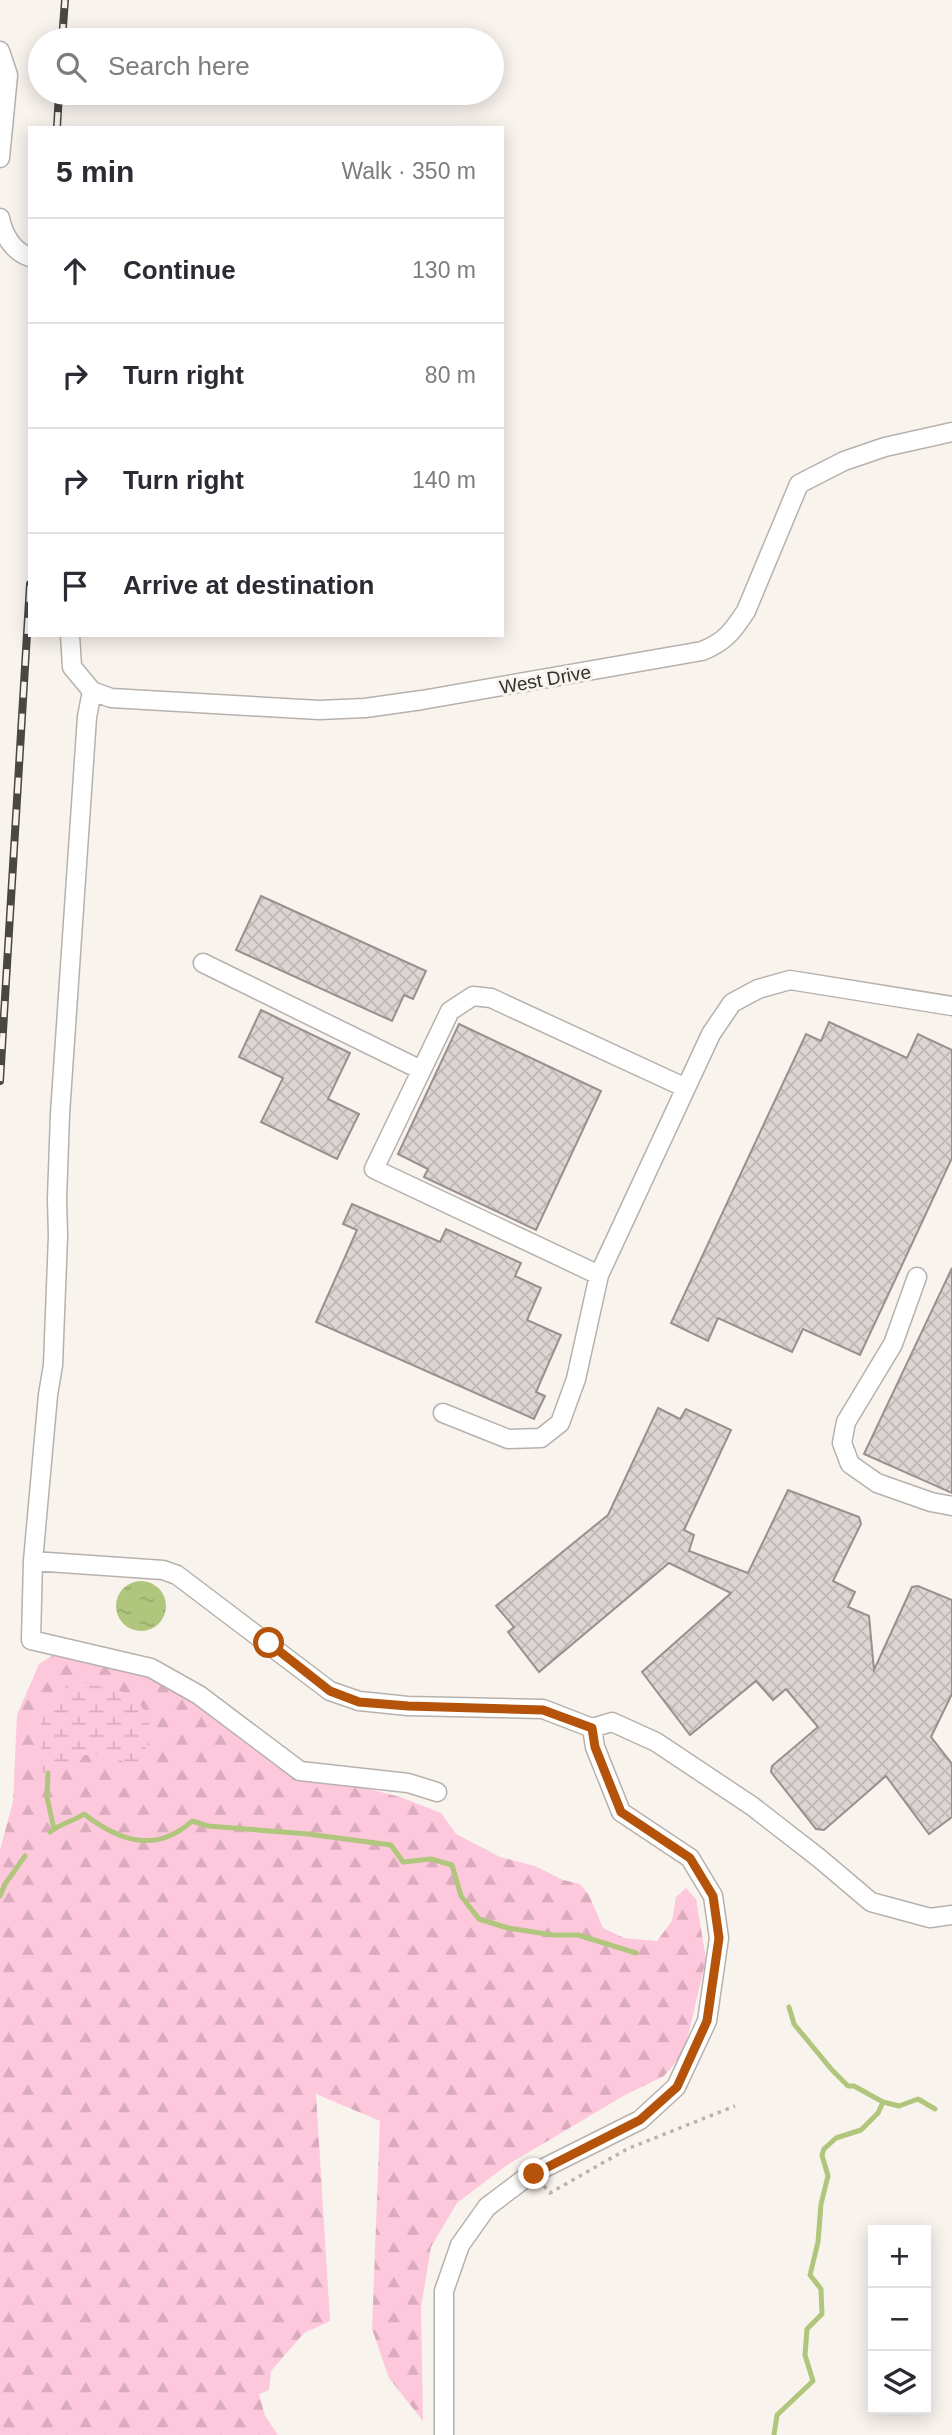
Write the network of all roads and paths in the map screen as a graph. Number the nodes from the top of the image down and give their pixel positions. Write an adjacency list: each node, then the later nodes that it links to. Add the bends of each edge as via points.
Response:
1 (0, 51): 2 (street, via 8,75)
2 (0, 158)
3 (0, 218): 4 (street, via 13,246)
4 (28, 256)
5 (952, 432): 7 (street, West Drive, via 885,447 799,484 746,611 719,644 702,651 365,708 204,704 111,698)
6 (70, 637): 7 (street, via 72,667)
7 (92, 691): 16 (street, via 60,1114 53,1364)
8 (203, 963): 10 (street)
9 (952, 1006): 11 (street, via 790,980 758,989 732,1003 711,1034)
10 (421, 1070): 11 (street, via 450,1011 473,996 491,998); 12 (street, via 374,1169)
11 (686, 1088): 12 (street)
12 (599, 1275): 14 (street, via 576,1379 559,1423 541,1438 508,1439)
13 (917, 1278): 15 (street, via 893,1344 846,1422 842,1443 850,1464 877,1483)
14 (443, 1413)
15 (952, 1506)
16 (33, 1561): 17 (street, via 163,1570 177,1575 330,1691 359,1702 543,1710); 18 (street, via 32,1640 151,1668 199,1695 300,1770 408,1783)
17 (592, 1728): 19 (street, via 612,1722 656,1742 752,1806 871,1902 930,1918); 21 (street, via 621,1812 690,1858 713,1896 719,1938 707,2021 677,2087 640,2120)
18 (437, 1792)
19 (952, 1915)
20 (735, 2106): 21 (path, via 627,2149 550,2193)
21 (534, 2174): 22 (street, via 487,2207 460,2245 444,2291)
22 (444, 2435)

